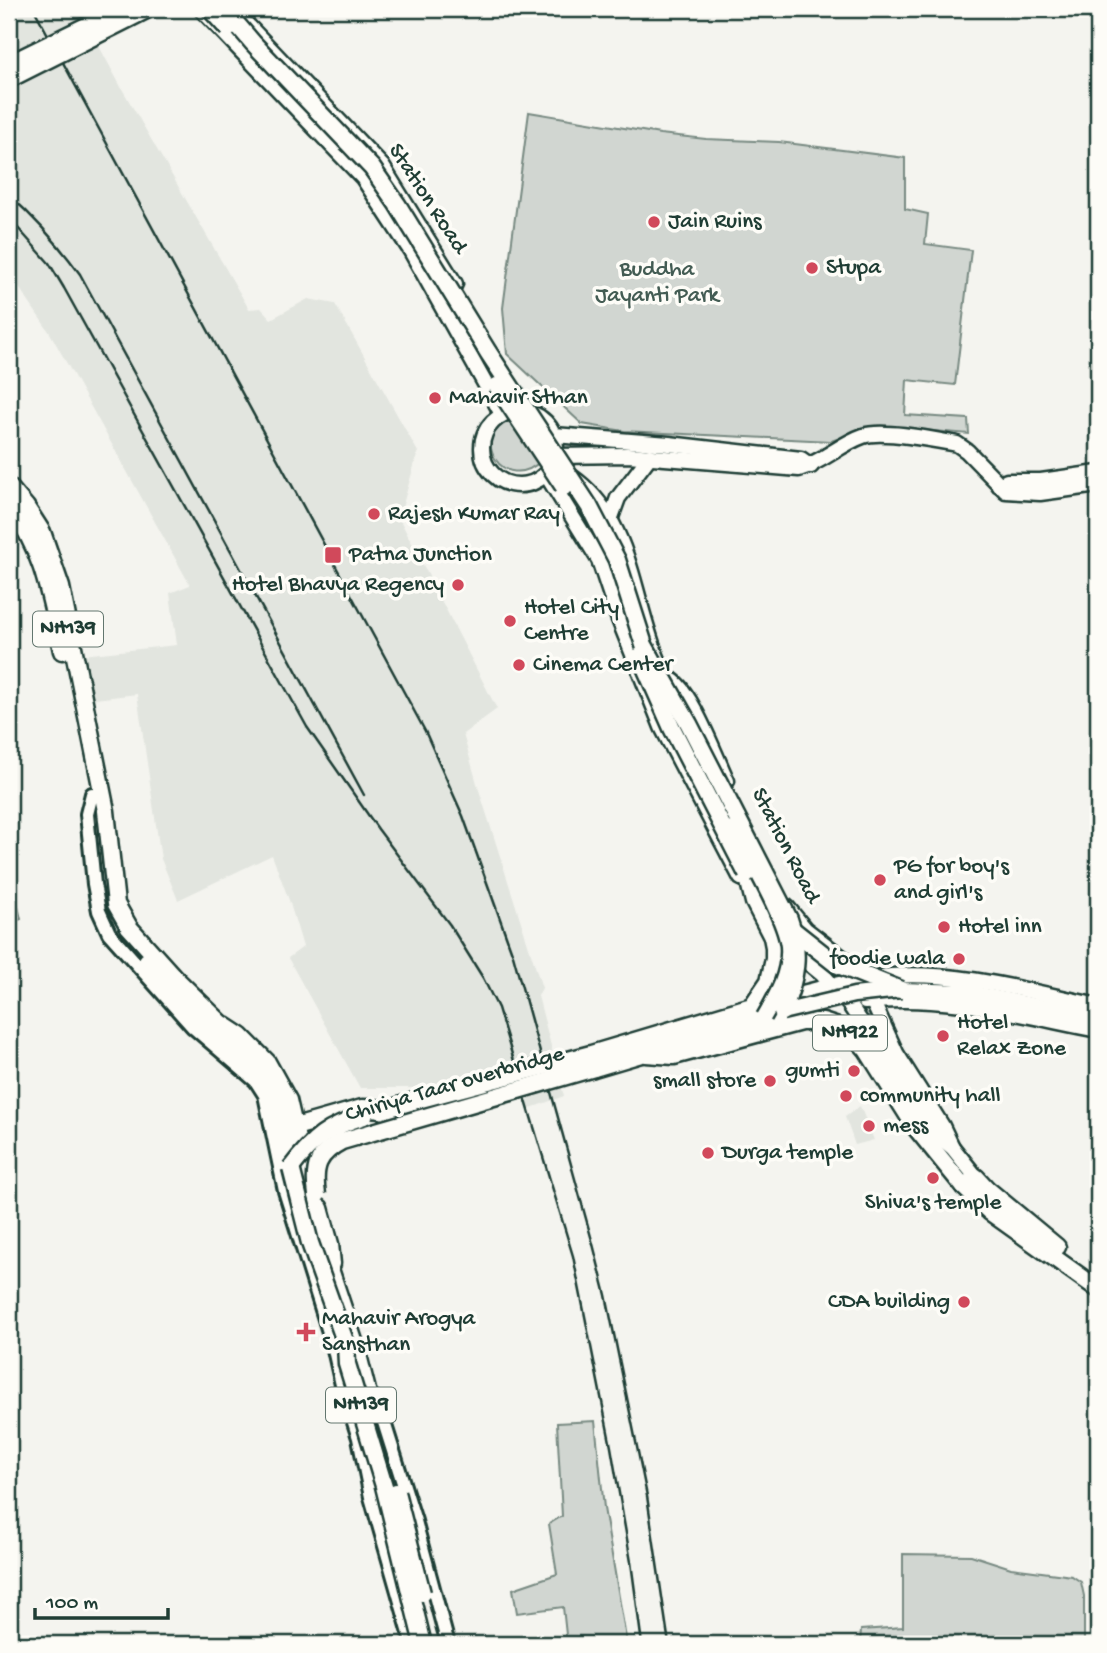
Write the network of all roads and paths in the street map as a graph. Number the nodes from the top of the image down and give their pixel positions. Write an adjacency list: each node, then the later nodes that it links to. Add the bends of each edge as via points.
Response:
1 (121, 9): 7 (main road, bridge)
2 (148, 9): 8 (main road, bridge)
3 (201, 9): 10 (main road, via 363,178 411,251)
4 (210, 9): 26 (main road, bridge, via 383,195 487,371 591,529 661,704 747,874)
5 (224, 9): 27 (main road, bridge, via 372,167 589,506 617,560 644,645)
6 (233, 9): 9 (main road, Station Road, via 382,166 497,357)
7 (9, 64)
8 (9, 79)
9 (517, 410): 10 (main road); 11 (main road, via 538,415)
10 (502, 414): 13 (main road, via 485,431 481,443 487,469 496,479 521,486 536,482)
11 (554, 435): 13 (main road); 14 (main road, via 801,459)
12 (650, 456): 13 (main road); 14 (main road, via 799,470); 21 (main road, via 623,490)
13 (552, 464): 21 (main road, via 592,493); 24 (main road, via 599,559)
14 (811, 466): 16 (main road, via 873,433 957,444)
15 (1098, 473): 16 (main road)
16 (999, 485): 17 (main road, via 1006,491 1040,493)
17 (1098, 485)
18 (9, 487): 22 (main road, NH139, via 26,507)
19 (9, 506): 22 (main road, NH139)
20 (9, 518): 22 (main road)
21 (610, 520): 23 (main road)
22 (33, 531): 25 (main road, NH139); 41 (main road, NH139, via 53,561 61,587 106,811 116,904 129,927 174,977 267,1062 288,1100)
23 (666, 678): 24 (main road); 29 (main road, Station Road, via 690,701 788,909); 35 (main road, bridge, via 678,718 785,934 784,977 777,996)
24 (645, 685): 26 (main road, via 670,746)
25 (91, 789): 43 (main road, NH139, via 104,885 114,918 183,1004 257,1069 276,1106); 51 (street, via 86,814 93,884 109,933 174,1008 256,1081 264,1095 285,1191 333,1345)
26 (754, 902): 28 (main road)
27 (793, 930): 31 (main road, bridge, via 836,964); 36 (main road, bridge, via 795,975)
28 (772, 937): 30 (main road); 35 (main road, via 772,971)
29 (863, 979): 30 (main road, NH922); 32 (main road, Station Road); 34 (main road, NH922, via 955,978)
30 (832, 985): 33 (main road); 35 (main road, NH922)
31 (901, 990): 36 (main road, Chiriya Taar overbridge, bridge, via 854,995); 37 (main road, Chiriya Taar overbridge, via 966,992)
32 (872, 1001): 33 (main road); 38 (main road, via 944,1001); 42 (main road, Station Road, via 896,1054)
33 (849, 1004): 42 (main road, via 934,1132)
34 (1098, 1006)
35 (758, 1012): 36 (main road, Chiriya Taar overbridge, bridge); 39 (main road, Chiriya Taar overbridge); 40 (main road, Chiriya Taar overbridge / NH922, bridge, via 727,1014)
36 (782, 1012)
37 (1098, 1018)
38 (1098, 1030)
39 (646, 1054): 44 (main road, NH922, via 674,1056 802,1022 841,1028 867,1050 916,1128); 47 (main road, Chiriya Taar overbridge / NH922, bridge, via 329,1147 314,1175)
40 (391, 1109): 41 (main road, via 372,1107); 43 (main road, Chiriya Taar overbridge / NH922, bridge, via 331,1128 318,1136)
41 (295, 1127): 47 (main road, NH139)
42 (951, 1147): 44 (main road)
43 (291, 1168): 53 (main road, NH139, bridge, via 310,1243 346,1343 347,1364 384,1486)
44 (966, 1181): 45 (main road, NH922)
45 (995, 1206): 46 (main road, NH922); 48 (main road, NH922, via 1004,1222)
46 (1098, 1277)
47 (334, 1284): 49 (main road, Chiriya Taar overbridge / NH139)
48 (1098, 1289)
49 (369, 1397): 50 (street, via 377,1400); 54 (main road, Chiriya Taar overbridge / NH139, bridge)
50 (424, 1552): 51 (street); 55 (street)
51 (388, 1556): 52 (street)
52 (413, 1644)
53 (423, 1644)
54 (433, 1644)
55 (448, 1644)

